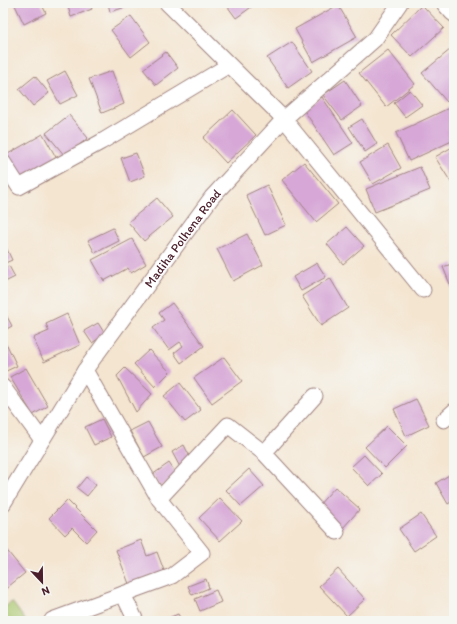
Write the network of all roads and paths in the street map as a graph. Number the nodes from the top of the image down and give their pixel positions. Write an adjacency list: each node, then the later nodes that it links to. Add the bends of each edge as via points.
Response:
1 (168, 3): 5 (street)
2 (400, 3): 6 (street, Madiha Polhena Road, via 375,38)
3 (446, 3): 4 (street)
4 (454, 12)
5 (229, 65): 6 (street); 7 (street, via 101,142 19,187)
6 (284, 119): 8 (street); 9 (street, Madiha Polhena Road, via 212,197)
7 (3, 162)
8 (423, 290)
9 (85, 370): 12 (street, Madiha Polhena Road); 14 (street)
10 (3, 387): 12 (street)
11 (314, 396): 13 (street)
12 (42, 440): 15 (street, Madiha Polhena Road)
13 (264, 453): 14 (street, via 228,425); 16 (street)
14 (159, 499): 17 (street, via 202,553 172,576)
15 (3, 504)
16 (337, 532)
17 (123, 594): 18 (street); 19 (street)
18 (52, 620)
19 (136, 621)

